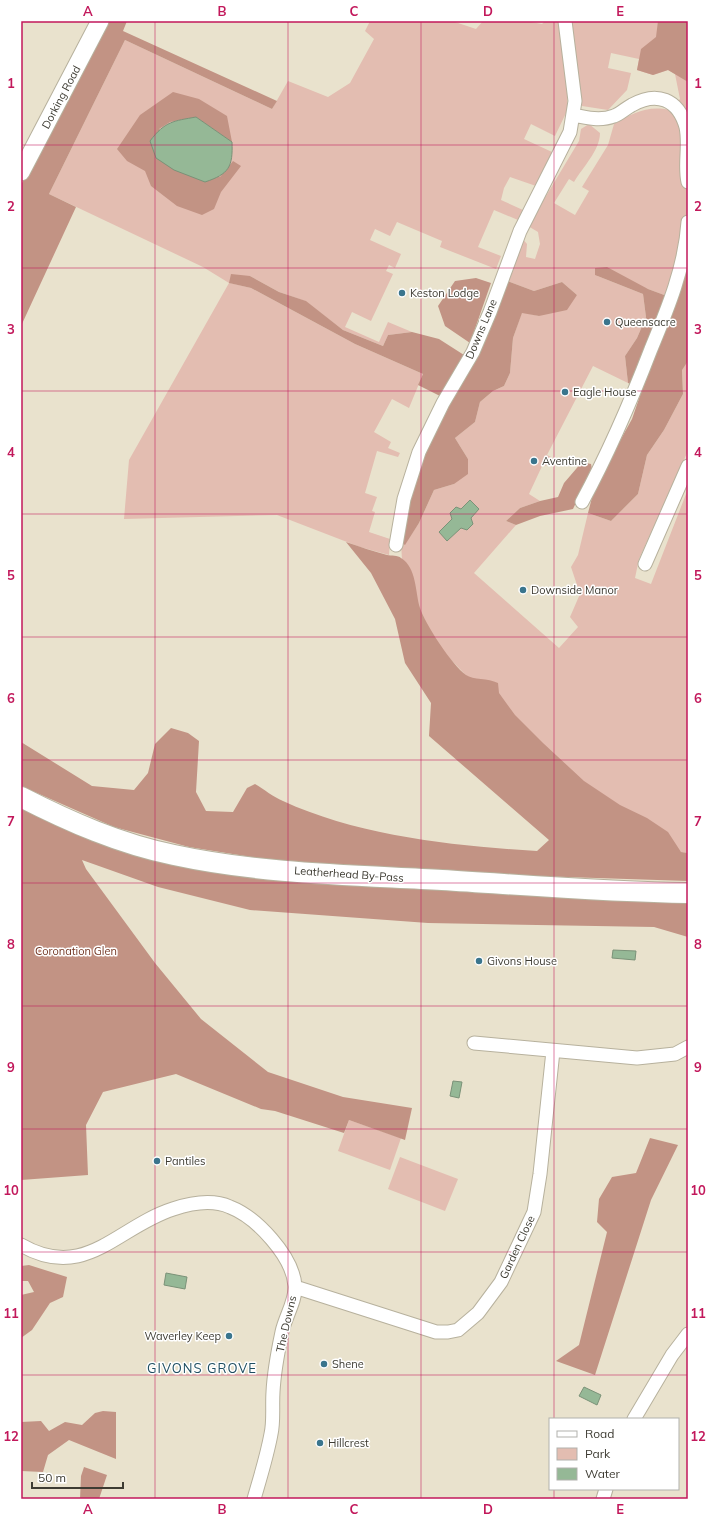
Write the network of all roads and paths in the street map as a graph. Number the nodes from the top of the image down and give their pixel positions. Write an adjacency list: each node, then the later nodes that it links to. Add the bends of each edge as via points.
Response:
1 (100, 21): 4 (main road, Dorking Road)
2 (565, 21): 3 (street, Downs Lane, via 574,85)
3 (574, 115): 5 (street, via 603,119 614,116 646,98 666,100 675,106 682,116 686,129); 9 (street, Downs Lane, via 563,149 520,231 473,352 443,403 419,452 404,499)
4 (21, 172)
5 (688, 182)
6 (688, 222): 8 (street, via 685,251 666,312 604,462)
7 (688, 466): 10 (street)
8 (582, 502)
9 (396, 545)
10 (645, 564)
11 (21, 798): 12 (highway, Leatherhead By-Pass, via 106,835 173,855 216,863 295,871)
12 (688, 893)
13 (474, 1043): 15 (street)
14 (688, 1047): 15 (street, via 674,1054 645,1057)
15 (553, 1051): 17 (street, Garden Close, via 534,1212 501,1282 478,1313 458,1330 436,1332)
16 (21, 1245): 17 (street, The Downs, via 46,1257 78,1256 95,1251 172,1209 192,1204 214,1203 230,1206 265,1232 282,1252 292,1270)
17 (295, 1287): 20 (street, The Downs, via 282,1331 273,1390 271,1433)
18 (688, 1334): 19 (street, via 672,1355)
19 (635, 1418)
20 (254, 1499)

